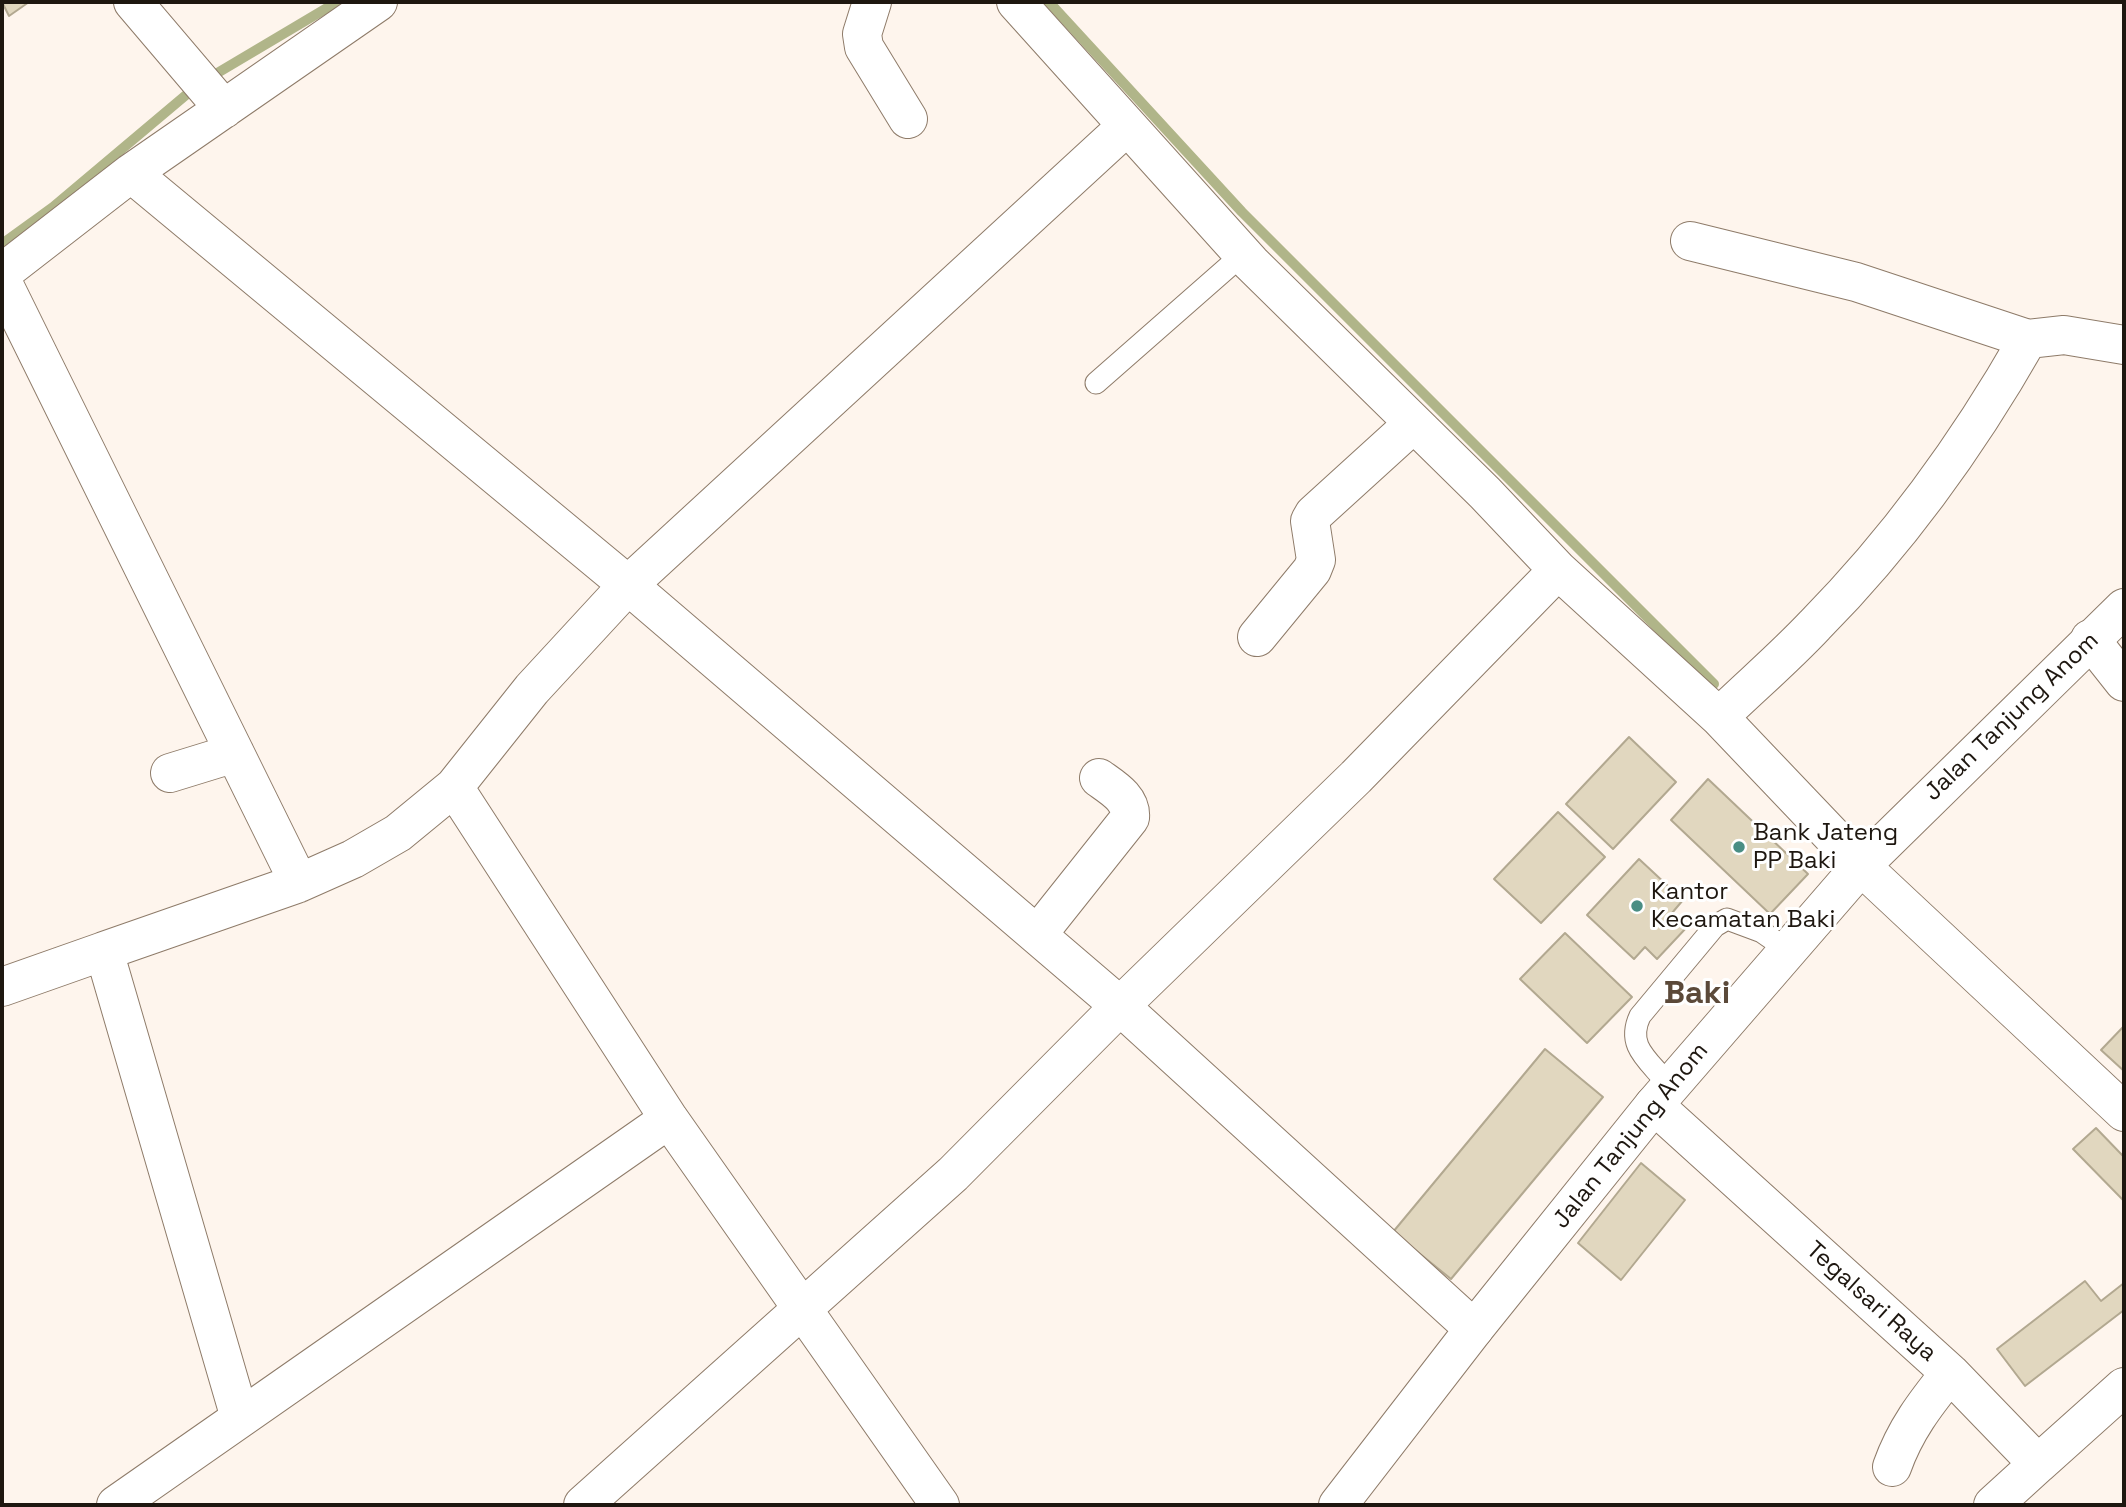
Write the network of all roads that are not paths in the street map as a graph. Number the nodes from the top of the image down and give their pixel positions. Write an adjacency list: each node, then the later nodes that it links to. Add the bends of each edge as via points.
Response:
1 (133, 2): 5 (street)
2 (377, 2): 5 (street)
3 (872, 2): 6 (street, via 862,34 864,47)
4 (1016, 2): 7 (street)
5 (209, 92): 8 (street)
6 (908, 119)
7 (1127, 126): 10 (street); 18 (street)
8 (131, 173): 11 (street); 18 (street)
9 (1690, 241): 13 (street, via 1856,282)
10 (1243, 254): 15 (lane); 16 (street)
11 (2, 273)
12 (2, 281): 24 (street)
13 (2028, 339): 14 (street, via 2063,335); 23 (street, via 1995,398 1910,514 1815,626)
14 (2124, 345)
15 (1096, 383)
16 (1413, 424): 17 (street); 20 (street, via 1314,514 1310,521 1316,559 1312,570)
17 (1558, 570): 23 (street); 34 (street, via 1356,777)
18 (628, 585): 27 (street, via 532,689); 30 (street)
19 (2124, 608): 21 (street, Jalan Tanjung Anom)
20 (1257, 637)
21 (2090, 639): 22 (street); 28 (street, Jalan Tanjung Anom)
22 (2124, 682)
23 (1719, 717): 28 (street)
24 (235, 753): 25 (street); 29 (street)
25 (170, 773)
26 (1099, 778): 30 (street, via 1121,794 1130,818)
27 (454, 787): 29 (street, via 398,833); 37 (street)
28 (1861, 866): 31 (street, Jalan Tanjung Anom); 36 (street)
29 (299, 883): 32 (street)
30 (1037, 935): 34 (street)
31 (1788, 950): 35 (street, Jalan Tanjung Anom); 35 (lane, via 1762,932 1727,919 1715,926 1633,1030 1635,1044)
32 (104, 951): 33 (street); 42 (street)
33 (2, 987)
34 (1120, 1006): 38 (street, via 953,1174); 39 (street)
35 (1662, 1096): 39 (street, Jalan Tanjung Anom); 40 (street, Tegalsari Raya)
36 (2124, 1112)
37 (669, 1119): 38 (street); 42 (street)
38 (801, 1311): 45 (street); 47 (street)
39 (1474, 1329): 48 (street, Jalan Tanjung Anom)
40 (1950, 1373): 43 (street, Tegalsari Raya); 44 (street, via 1918,1412)
41 (2124, 1387): 43 (street)
42 (240, 1418): 46 (street)
43 (2038, 1464): 49 (street)
44 (1892, 1467)
45 (605, 1497)
46 (116, 1505)
47 (940, 1505)
48 (1338, 1505)
49 (1993, 1505)

